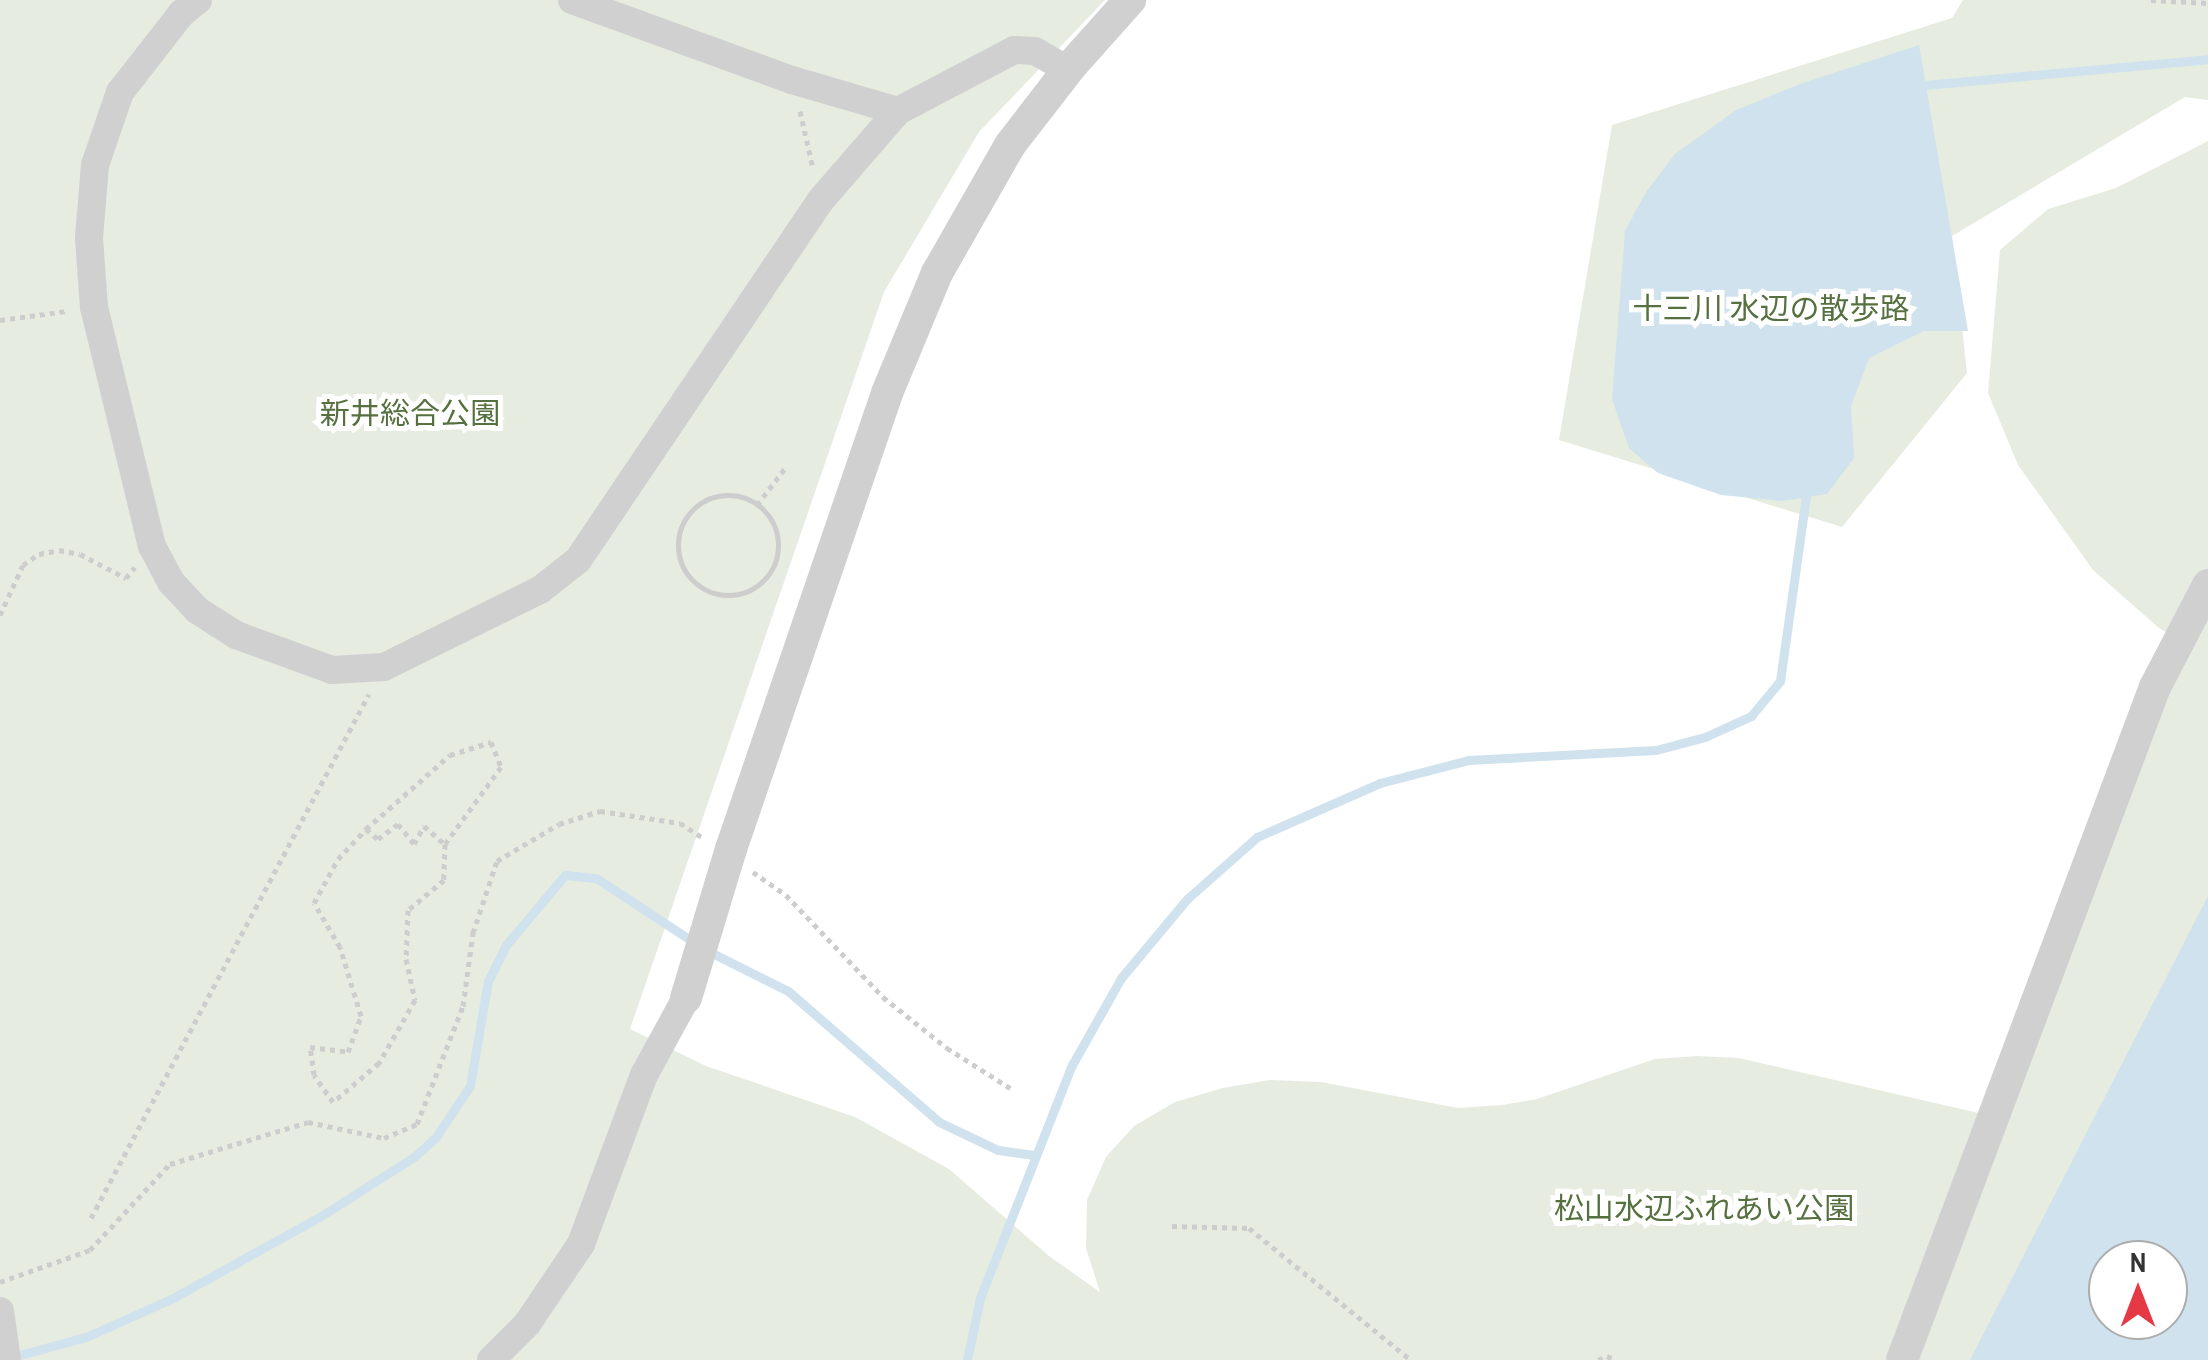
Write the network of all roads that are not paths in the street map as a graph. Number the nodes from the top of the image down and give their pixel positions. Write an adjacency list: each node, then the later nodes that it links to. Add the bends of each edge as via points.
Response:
1 (198, 0): 5 (street, via 120,92 95,165 89,238 94,307 152,546 171,582 236,636 332,670 384,667 540,590 578,560 820,201)
2 (572, 0): 5 (street)
3 (1130, 0): 4 (street)
4 (1068, 70): 5 (street, via 1036,51 1014,50); 7 (street, bridge, via 973,203 886,393 727,852)
5 (898, 111)
6 (2208, 585): 11 (street, via 2155,687)
7 (686, 998): 10 (street, via 644,1075 581,1244 527,1324)
8 (0, 1311): 9 (street)
9 (7, 1360)
10 (491, 1360)
11 (1902, 1360)

